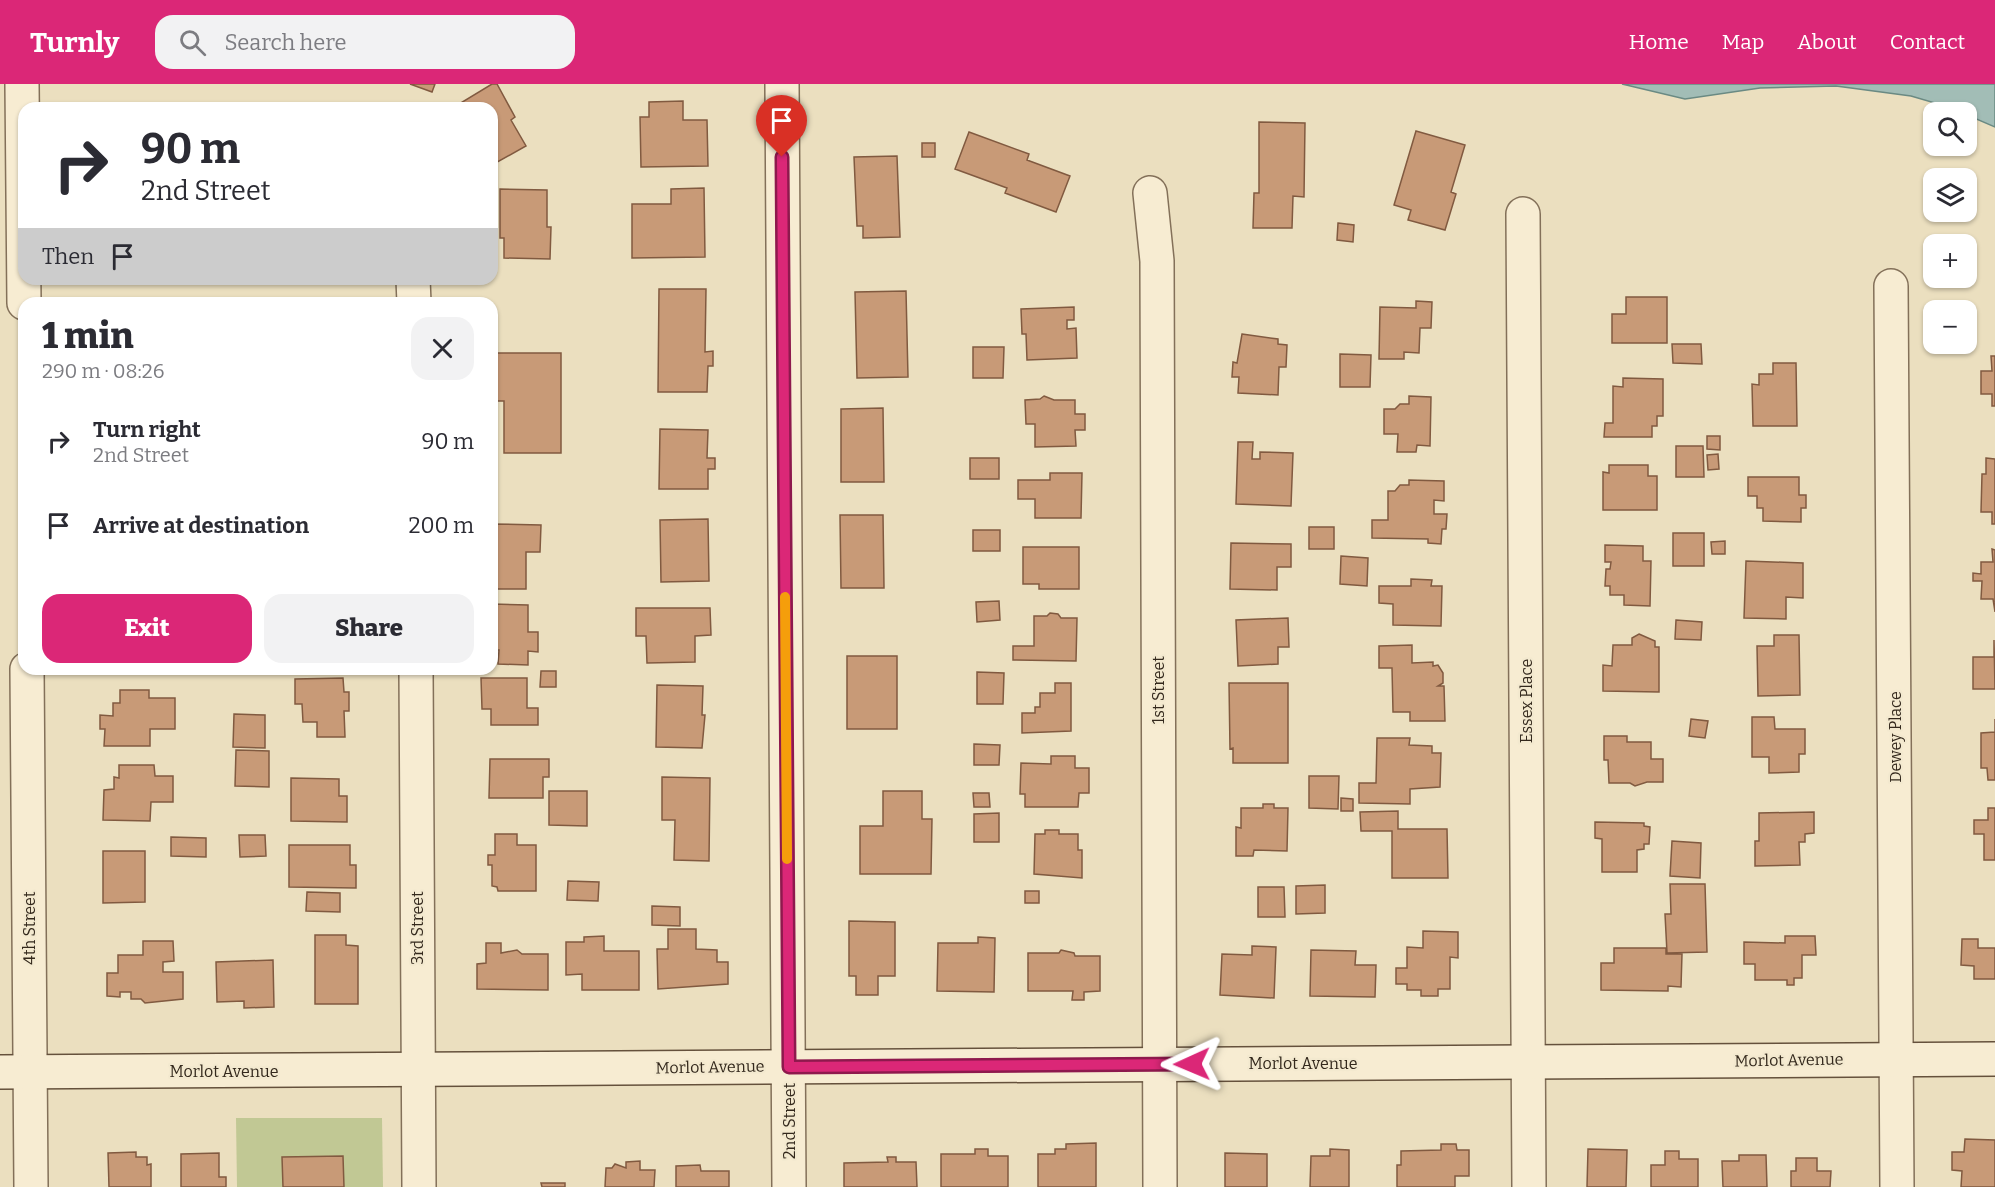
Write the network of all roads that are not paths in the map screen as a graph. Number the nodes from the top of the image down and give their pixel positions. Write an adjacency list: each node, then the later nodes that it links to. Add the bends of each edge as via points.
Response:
1 (22, 84): 3 (street)
2 (782, 84): 16 (street, 2nd Street)
3 (20, 102)
4 (18, 119): 5 (street)
5 (16, 136): 6 (street)
6 (18, 178)
7 (1150, 193): 15 (street, 1st Street, via 1157,273)
8 (1523, 214): 14 (street, Essex Place)
9 (1891, 286): 12 (street, Dewey Place)
10 (27, 675): 18 (street, 4th Street)
11 (416, 675): 17 (street, 3rd Street)
12 (1896, 1059): 13 (street, Morlot Avenue); 14 (street, Morlot Avenue); 24 (street, Dewey Place)
13 (1995, 1059)
14 (1528, 1062): 15 (street, Morlot Avenue); 23 (street, Essex Place)
15 (1160, 1064): 16 (street, Morlot Avenue); 22 (street, 1st Street)
16 (789, 1067): 17 (street, Morlot Avenue); 21 (street, 2nd Street)
17 (418, 1070): 18 (street, Morlot Avenue); 20 (street, 3rd Street)
18 (15, 1072): 19 (street, 4th Street)
19 (31, 1187)
20 (419, 1187)
21 (789, 1187)
22 (1160, 1187)
23 (1529, 1187)
24 (1897, 1187)

